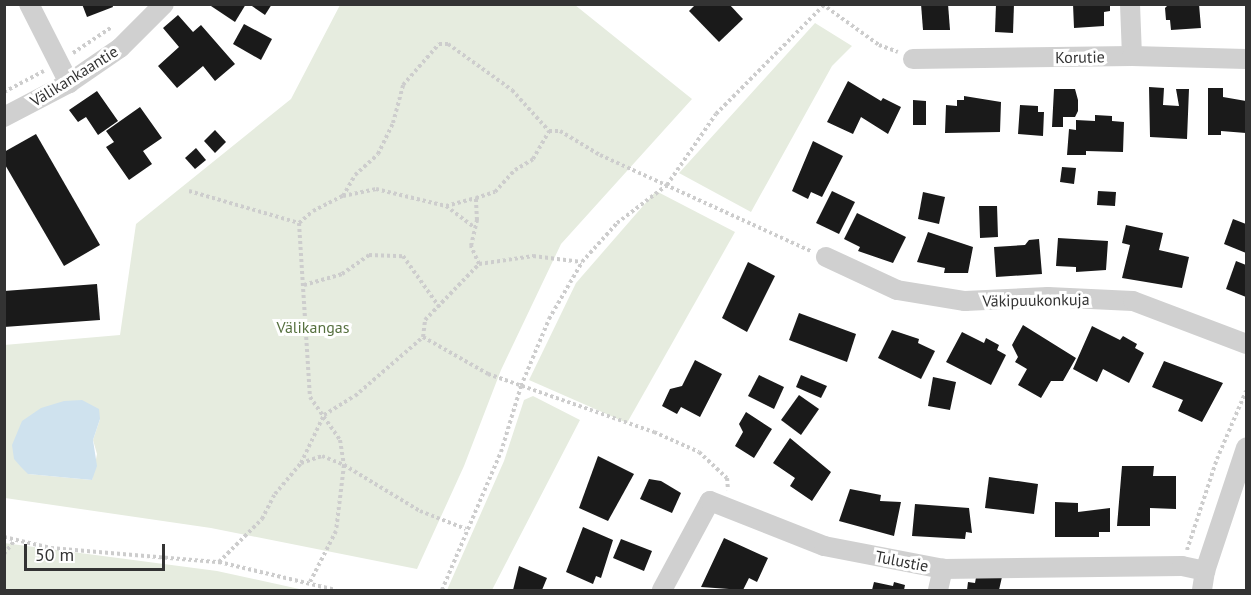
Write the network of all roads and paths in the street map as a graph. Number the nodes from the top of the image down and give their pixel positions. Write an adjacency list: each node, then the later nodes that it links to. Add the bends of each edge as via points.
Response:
1 (29, 4): 8 (street)
2 (164, 4): 8 (street, Välikankaantie, via 120,48)
3 (1130, 4): 5 (street)
4 (824, 6): 6 (path, via 879,45); 11 (path, via 716,114)
5 (1132, 56): 6 (street, Korutie); 7 (street, Korutie)
6 (913, 59)
7 (1246, 59)
8 (69, 83): 9 (street, Välikankaantie)
9 (4, 117)
10 (549, 131): 11 (path, via 560,131 600,155); 13 (path, via 512,90 464,52 439,44 403,85 393,123 378,154 355,175); 14 (path, via 533,159 510,174 495,192)
11 (667, 185): 18 (path); 19 (path, via 617,223)
12 (189, 191): 16 (path)
13 (343, 196): 15 (path, via 376,189); 16 (path)
14 (476, 198): 15 (path); 17 (path)
15 (446, 206): 17 (path)
16 (299, 223): 21 (path)
17 (475, 228): 20 (path, via 471,246)
18 (826, 257): 24 (street, Väkipuukonkuja, via 897,290 965,301 1048,297 1133,301)
19 (582, 262): 20 (path, via 532,256); 25 (path, via 549,319)
20 (480, 264): 22 (path)
21 (304, 285): 22 (path, via 342,274 369,255 403,256); 27 (path, via 310,397)
22 (440, 308): 23 (path, via 424,320)
23 (423, 337): 25 (path, via 488,374); 27 (path, via 355,396)
24 (1246, 344)
25 (521, 386): 31 (path, via 654,432 699,452 727,478); 32 (path, via 501,452)
26 (1246, 391): 37 (path)
27 (324, 415): 29 (path); 30 (path, via 340,440)
28 (1246, 448): 39 (street)
29 (301, 463): 30 (path, via 322,456); 36 (path, via 275,494 262,519)
30 (344, 465): 32 (path, via 420,511); 40 (path, via 336,531)
31 (729, 505): 38 (street, Tulustie, via 824,546); 43 (street, via 710,501)
32 (466, 529): 42 (path)
33 (4, 537): 34 (path)
34 (14, 541): 35 (path); 36 (path, via 51,548)
35 (4, 554)
36 (219, 562): 40 (path)
37 (1182, 566): 38 (street, Tulustie); 39 (street, Tulustie)
38 (943, 569): 44 (street)
39 (1205, 571): 45 (street)
40 (309, 584): 41 (path)
41 (336, 591)
42 (442, 591)
43 (662, 591)
44 (938, 591)
45 (1202, 591)

